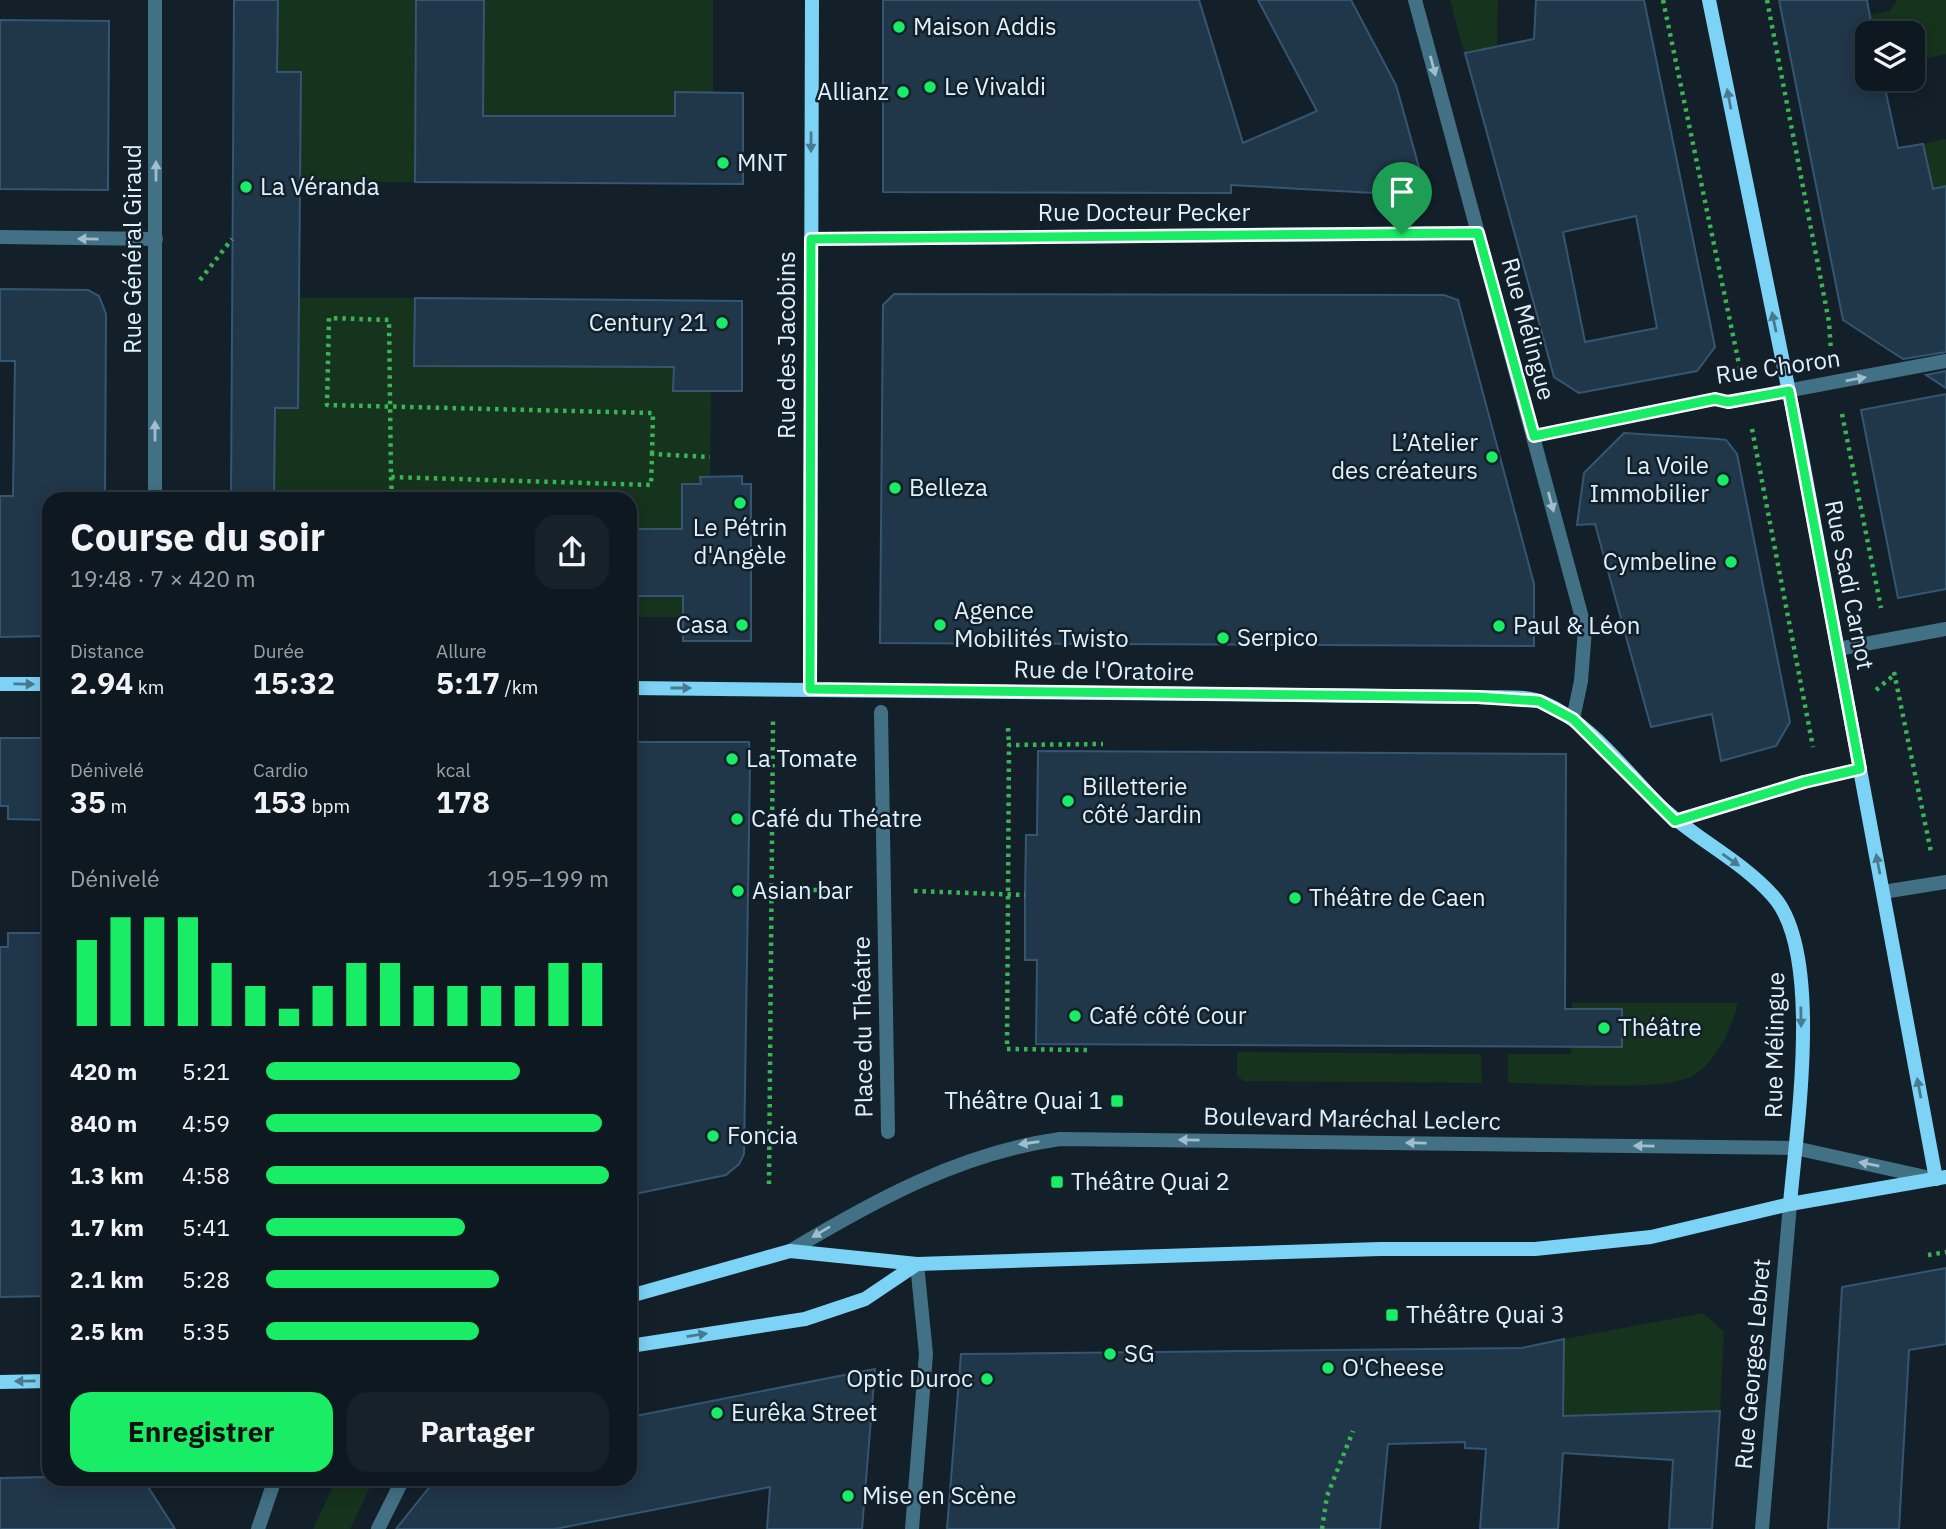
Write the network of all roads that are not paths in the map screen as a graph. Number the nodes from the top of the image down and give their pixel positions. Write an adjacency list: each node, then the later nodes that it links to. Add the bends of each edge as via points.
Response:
1 (155, 0): 7 (street, Rue Général Giraud, one-way to 1)
2 (812, 0): 8 (street, Rue des Jacobins, one-way to 8)
3 (1415, 0): 5 (street, Rue Mélingue, one-way to 5)
4 (1709, 0): 10 (street, Rue Sadi Carnot, one-way to 4)
5 (1478, 233): 8 (street, Rue Docteur Pecker); 11 (street, Rue Mélingue)
6 (0, 237): 7 (street, one-way to 6)
7 (156, 239): 12 (street, Rue Général Giraud, one-way to 7)
8 (811, 239): 18 (street, Rue des Jacobins)
9 (1946, 361): 10 (street, Rue Choron, one-way to 9)
10 (1789, 391): 11 (street, Rue Choron, via 1728,402 1715,399); 14 (street, Rue Sadi Carnot)
11 (1534, 436): 20 (street, Rue Mélingue, one-way to 20, via 1585,629)
12 (155, 492)
13 (1946, 629): 14 (street)
14 (1838, 649): 21 (street, Rue Sadi Carnot)
15 (0, 684): 16 (street, one-way to 16)
16 (42, 684)
17 (637, 688): 18 (street, Rue de l'Oratoire, one-way to 18)
18 (810, 689): 20 (street, Rue de l'Oratoire, via 1478,697 1539,701)
19 (881, 712): 25 (street, Place du Théatre)
20 (1573, 719): 22 (street, Rue Mélingue)
21 (1860, 769): 22 (street); 24 (street, Rue Sadi Carnot, one-way to 21)
22 (1675, 821): 26 (street, Rue Mélingue, one-way to 26, via 1759,882 1775,898 1794,938 1800,961 1802,1046)
23 (1942, 883): 24 (street)
24 (1883, 892): 27 (street, Rue Sadi Carnot, one-way to 24)
25 (888, 1132)
26 (1795, 1148): 27 (street, Boulevard Maréchal Leclerc, one-way to 26); 28 (street, Rue Mélingue); 29 (street, Boulevard Maréchal Leclerc, one-way to 29, via 1060,1139 1012,1146 950,1167 863,1207)
27 (1941, 1178): 28 (street, Boulevard Maréchal Leclerc)
28 (1790, 1204): 30 (street, Boulevard Maréchal Leclerc, via 1651,1237 1535,1249 1380,1249); 40 (street, Rue Georges Lebret)
29 (790, 1251): 30 (street, Boulevard Maréchal Leclerc); 31 (street, Boulevard Maréchal Leclerc)
30 (916, 1264): 32 (street, one-way to 30, via 804,1319 865,1299); 39 (street, via 926,1354)
31 (637, 1294)
32 (637, 1345)
33 (42, 1381): 34 (street, one-way to 34)
34 (0, 1382)
35 (273, 1486): 37 (street)
36 (400, 1486): 38 (street)
37 (258, 1529)
38 (378, 1529)
39 (912, 1529)
40 (1762, 1529)

